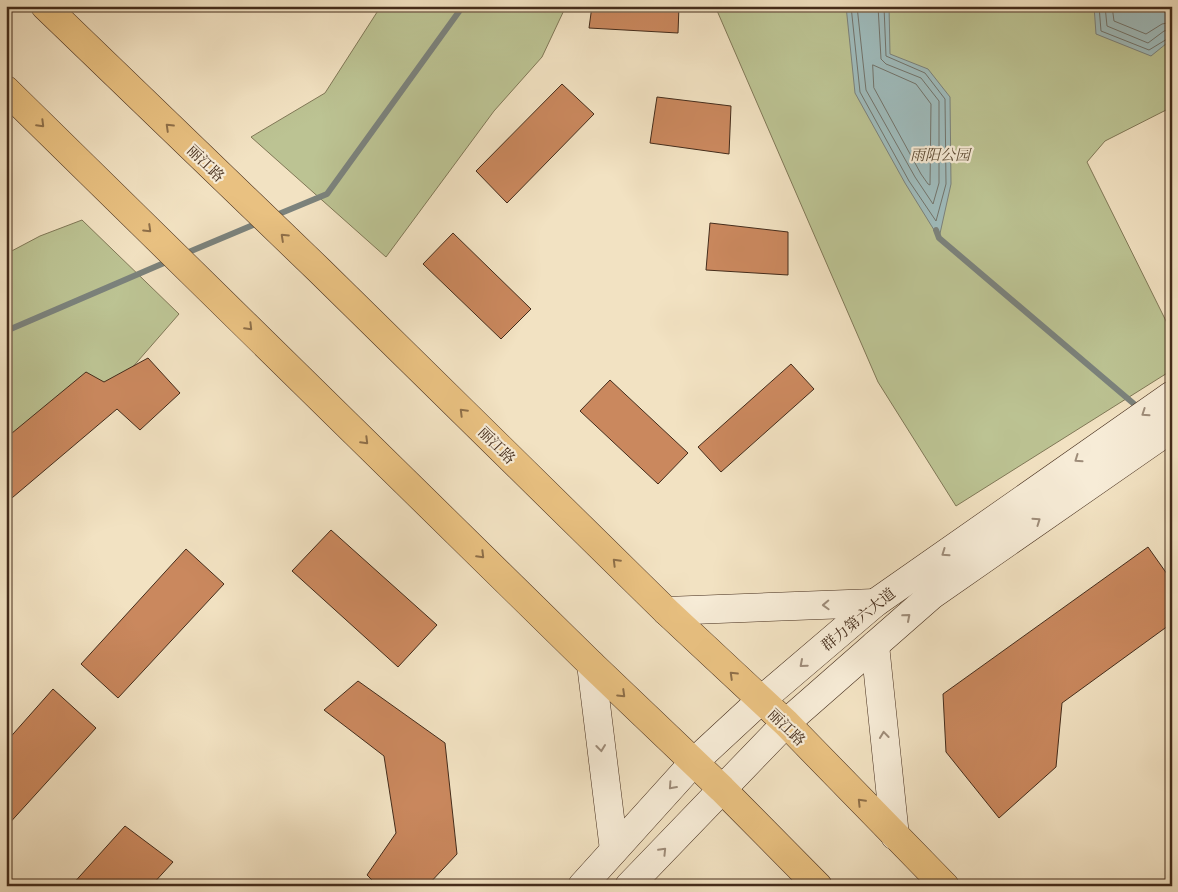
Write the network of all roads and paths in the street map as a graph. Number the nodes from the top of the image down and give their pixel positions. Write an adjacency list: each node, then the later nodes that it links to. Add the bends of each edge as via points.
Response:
1 (45, 6): 6 (main road, 丽江路, one-way to 1, via 320,270)
2 (6, 90): 8 (main road, one-way to 8)
3 (1172, 395): 5 (main road, 群力第六大道, one-way to 5)
4 (1172, 428): 7 (main road, 群力第六大道, one-way to 4, via 932,595)
5 (875, 603): 6 (main road, one-way to 6); 9 (main road, 群力第六大道, one-way to 9)
6 (666, 611): 9 (main road, 丽江路, one-way to 6)
7 (875, 645): 10 (main road, 群力第六大道); 13 (main road, one-way to 7)
8 (591, 664): 11 (main road, one-way to 11); 14 (main road, one-way to 14)
9 (760, 701): 10 (main road, 丽江路); 11 (main road, 群力第六大道)
10 (786, 724): 12 (main road, 群力第六大道); 13 (main road, 丽江路, one-way to 10)
11 (693, 763): 12 (main road); 14 (main road, 群力第六大道, one-way to 14)
12 (722, 789): 16 (main road, 群力第六大道, one-way to 12); 17 (main road)
13 (894, 836): 18 (main road, 丽江路)
14 (614, 850): 15 (main road, 群力第六大道)
15 (582, 886)
16 (629, 886)
17 (818, 886)
18 (945, 886)

